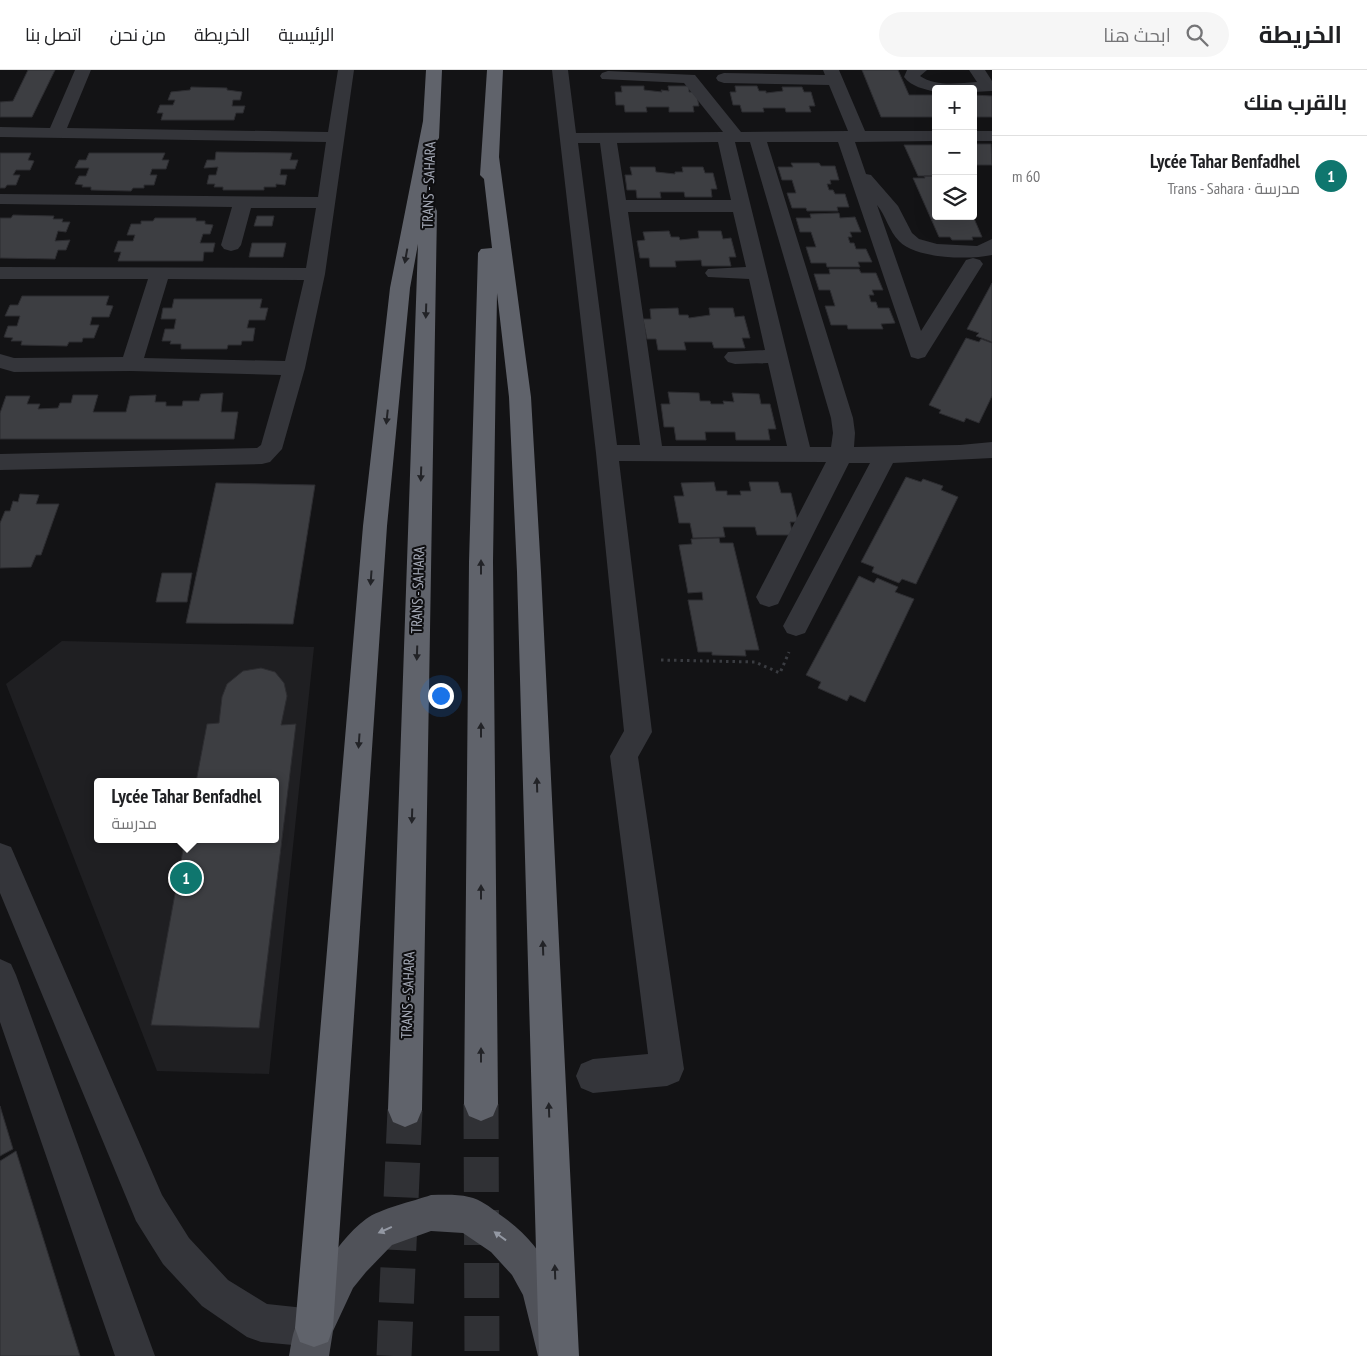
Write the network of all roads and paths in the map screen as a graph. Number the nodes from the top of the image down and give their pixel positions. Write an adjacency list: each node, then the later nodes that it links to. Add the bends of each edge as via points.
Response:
1 (83, 70): 14 (street)
2 (346, 70): 20 (street)
3 (434, 70): 12 (highway, TRANS - SAHARA)
4 (495, 70): 24 (highway)
5 (560, 70): 23 (street)
6 (744, 70): 9 (street)
7 (919, 70): 8 (street, via 914,71 912,78 931,87 988,88)
8 (978, 70)
9 (832, 74): 11 (street); 15 (street)
10 (608, 76): 22 (street, via 689,78)
11 (724, 78)
12 (431, 122): 60 (highway, TRANS - SAHARA, one-way to 60); 61 (highway, one-way to 61, via 400,288 375,526)
13 (0, 132): 14 (street)
14 (57, 132): 20 (street)
15 (850, 135): 16 (street); 17 (street); 25 (street)
16 (757, 136): 22 (street); 49 (street, via 842,418)
17 (932, 136)
18 (977, 136): 19 (street)
19 (992, 136)
20 (335, 137): 28 (street)
21 (608, 137): 22 (street); 23 (street); 29 (street)
22 (731, 137): 30 (street)
23 (568, 138): 46 (street)
24 (490, 157): 59 (highway, one-way to 24, via 481,562); 63 (highway, one-way to 24, via 520,397)
25 (855, 168): 32 (street, via 891,210 904,236 912,243 936,250 977,252); 33 (street)
26 (0, 199): 27 (street)
27 (243, 202): 28 (street); 31 (street)
28 (325, 203): 39 (street)
29 (617, 206): 30 (street); 47 (street)
30 (741, 206): 37 (street)
31 (231, 245)
32 (992, 245)
33 (887, 260): 34 (street); 34 (street, via 918,352)
34 (983, 264)
35 (0, 273): 38 (street)
36 (715, 273): 37 (street)
37 (758, 273): 40 (street)
38 (160, 274): 39 (street); 43 (street)
39 (315, 274): 44 (street)
40 (777, 356): 41 (street); 48 (street)
41 (735, 357)
42 (0, 361): 43 (street, via 14,365)
43 (131, 364): 44 (street)
44 (294, 368): 51 (street, via 271,449 262,456)
45 (992, 450): 50 (street)
46 (607, 453): 47 (street); 55 (street)
47 (652, 453): 48 (street)
48 (800, 454): 49 (street)
49 (842, 454): 50 (street); 52 (street)
50 (886, 454): 53 (street)
51 (0, 462)
52 (768, 597)
53 (796, 626)
54 (782, 646): 55 (path, via 791,650 780,673 755,662)
55 (630, 660): 58 (street, via 638,732 624,756 667,1069)
56 (0, 857): 61 (street, via 149,1208 176,1251 216,1293 261,1323)
57 (0, 974): 62 (street)
58 (593, 1076)
59 (481, 1104)
60 (405, 1110)
61 (312, 1342): 63 (main road, one-way to 61, via 540,1289 525,1262 504,1239 469,1215 431,1213 380,1231 340,1275)
62 (135, 1356)
63 (558, 1356)

